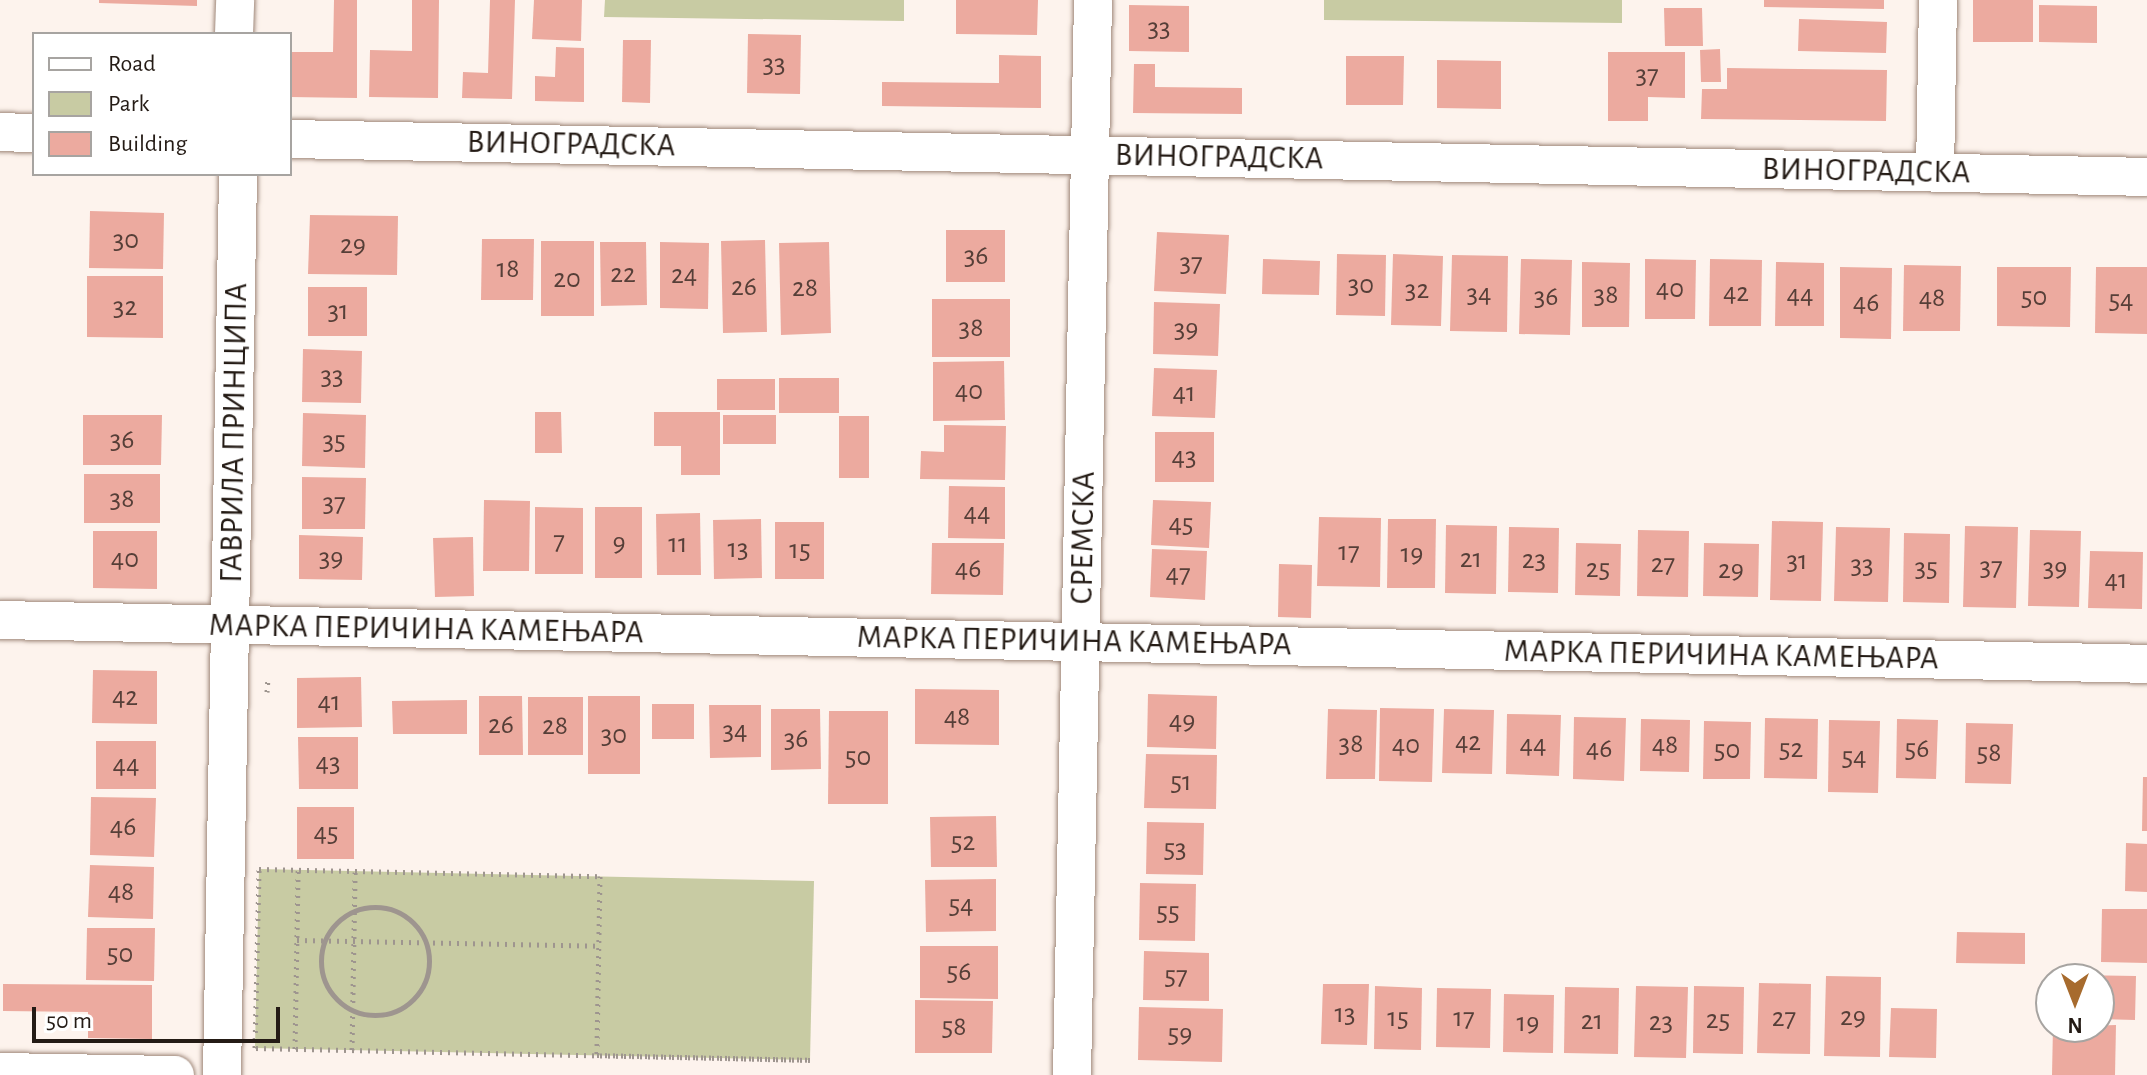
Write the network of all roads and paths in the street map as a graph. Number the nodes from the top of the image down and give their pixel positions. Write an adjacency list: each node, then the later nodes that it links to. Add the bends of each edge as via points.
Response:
1 (235, 0): 4 (street)
2 (1093, 0): 8 (street, СРЕМСКА)
3 (1938, 0): 9 (street)
4 (234, 32)
5 (0, 132): 6 (street)
6 (32, 133)
7 (292, 139): 8 (street, ВИНОГРАДСКА)
8 (1091, 155): 9 (street, ВИНОГРАДСКА); 14 (street, СРЕМСКА)
9 (1935, 172): 11 (street, ВИНОГРАДСКА)
10 (238, 176): 13 (street, ГАВРИЛА ПРИНЦИПА)
11 (2147, 177)
12 (0, 620): 13 (street, МАРКА ПЕРИЧИНА КАМЕЊАРА)
13 (232, 625): 14 (street, МАРКА ПЕРИЧИНА КАМЕЊАРА); 29 (street, ГАВРИЛА ПРИНЦИПА)
14 (1081, 641): 15 (street, МАРКА ПЕРИЧИНА КАМЕЊАРА); 30 (street, СРЕМСКА)
15 (2147, 664)
16 (298, 869): 17 (path); 19 (path); 25 (path, via 259,869 255,1048)
17 (355, 871): 18 (path); 23 (path, via 600,876)
18 (354, 912): 20 (path); 21 (path); 22 (path, via 395,911)
19 (297, 940): 20 (path); 25 (path)
20 (325, 941): 21 (path); 24 (path, via 323,977)
21 (354, 941): 22 (path); 24 (path)
22 (425, 943): 23 (path); 24 (path, via 426,978 408,1004 377,1015)
23 (599, 946): 26 (path, via 597,1055 810,1060)
24 (352, 1010): 26 (path)
25 (295, 1049): 26 (path)
26 (352, 1050)
27 (0, 1072): 28 (street)
28 (175, 1075)
29 (222, 1075)
30 (1072, 1075)

